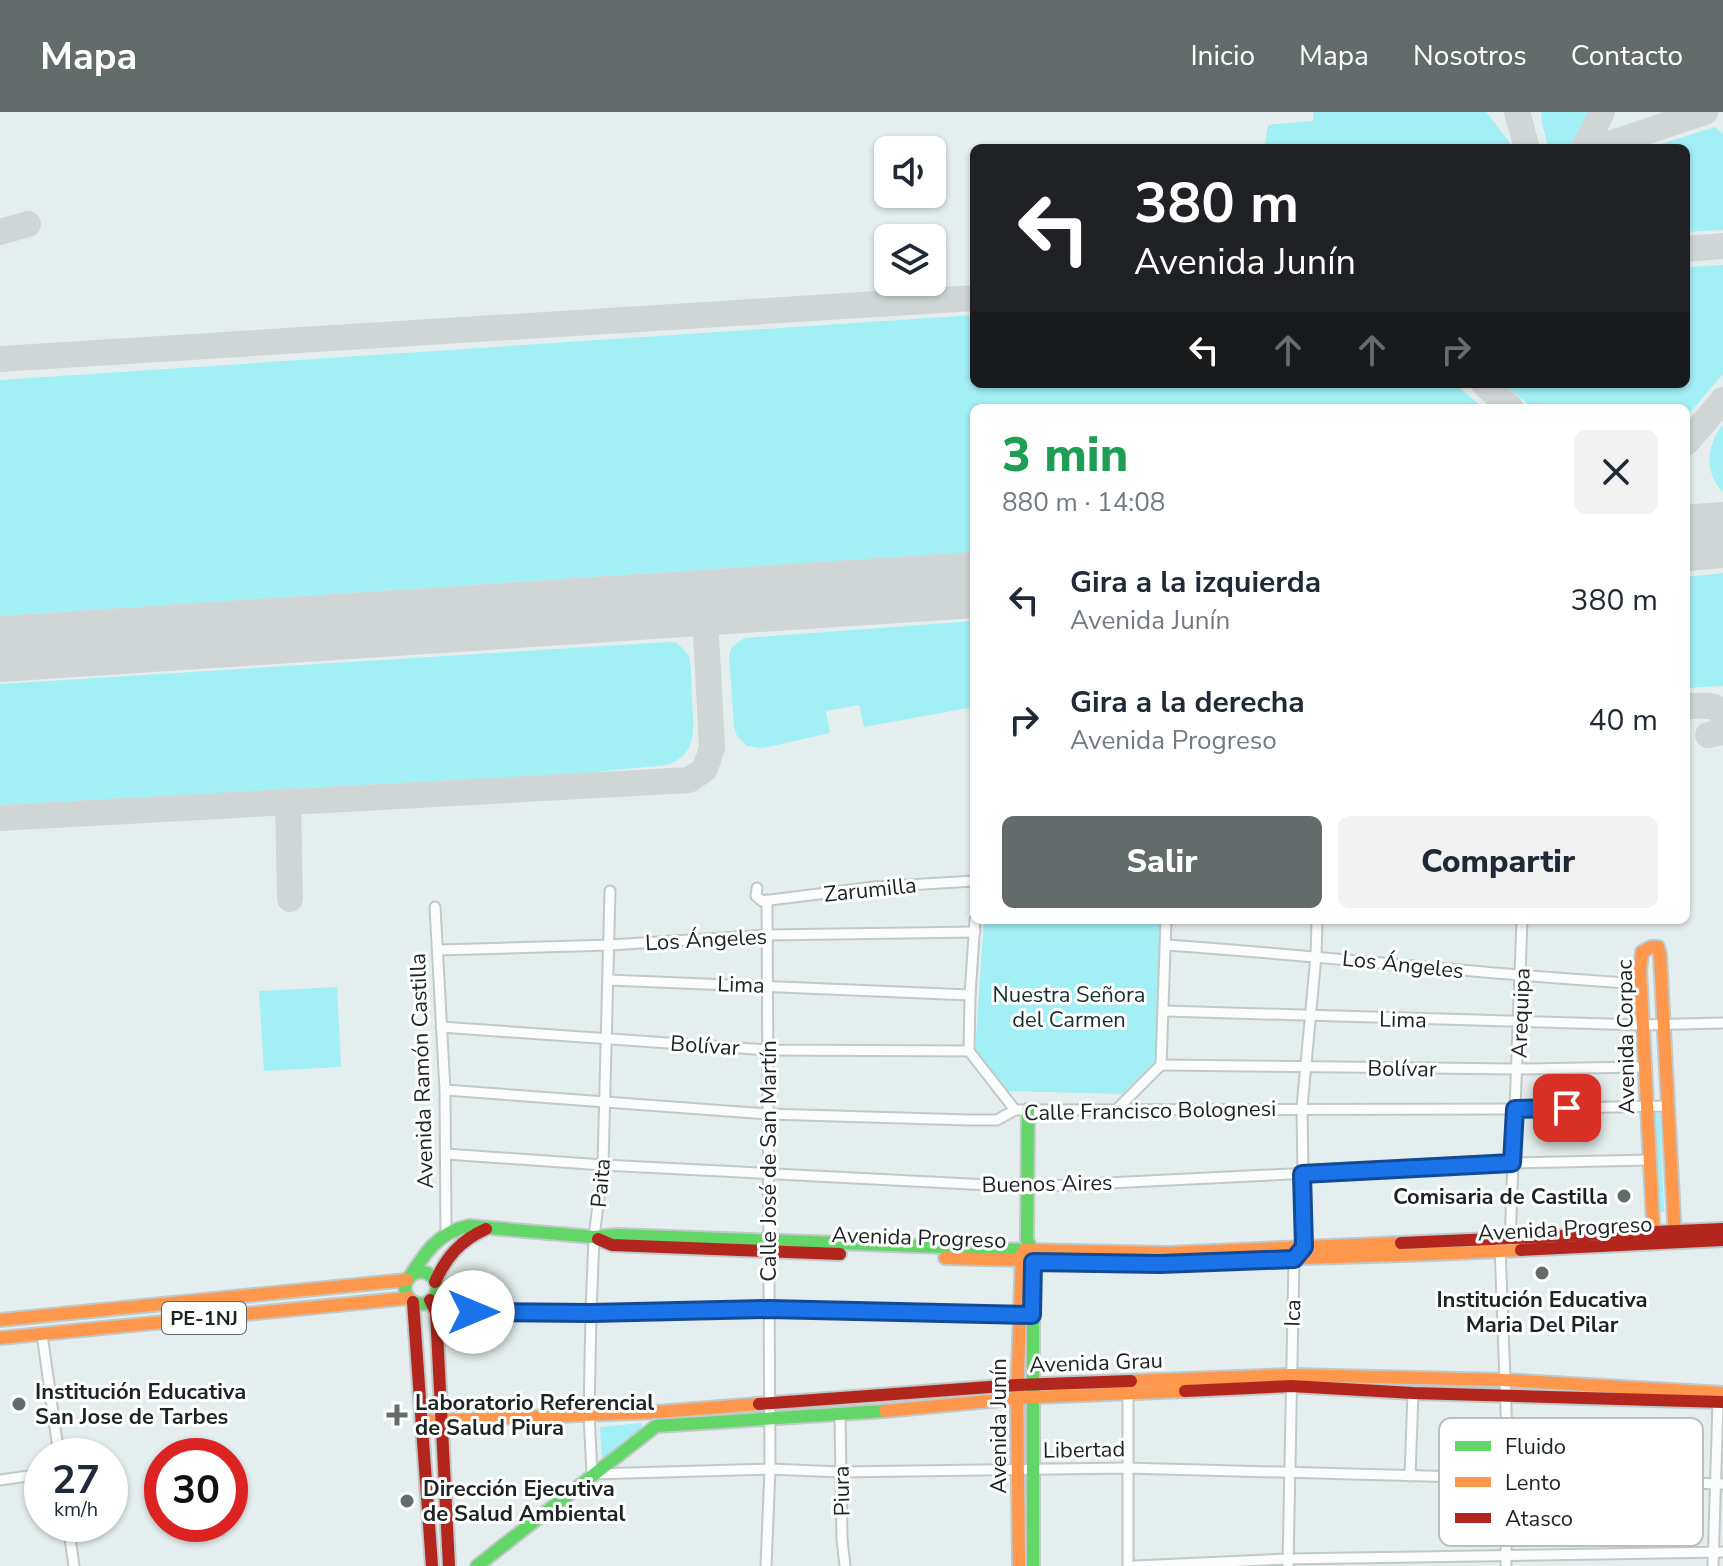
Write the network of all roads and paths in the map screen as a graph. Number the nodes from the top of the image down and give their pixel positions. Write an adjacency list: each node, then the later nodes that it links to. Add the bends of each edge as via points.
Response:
1 (970, 881): 4 (street, Zarumilla)
2 (757, 888): 4 (street, via 757,899)
3 (610, 891): 12 (street, Paita)
4 (767, 900): 11 (street, Calle José de San Martín)
5 (435, 907): 14 (street, Avenida Ramón Castilla)
6 (975, 924): 10 (street)
7 (1166, 924): 13 (street)
8 (1317, 924): 15 (street)
9 (1522, 924): 16 (street, Arequipa)
10 (975, 932): 11 (street, Los Ángeles); 20 (street)
11 (767, 935): 12 (street, Los Ángeles); 19 (street, Calle José de San Martín)
12 (610, 945): 14 (street, Los Ángeles); 17 (street, Paita)
13 (1166, 945): 15 (street, Los Ángeles); 21 (street)
14 (438, 950): 27 (street, Avenida Ramón Castilla)
15 (1316, 956): 16 (street, Los Ángeles); 22 (street)
16 (1521, 976): 18 (street, Los Ángeles); 23 (street, Arequipa)
17 (609, 980): 19 (street, Lima); 28 (street, Paita)
18 (1640, 984): 25 (main road, Avenida Corpac); 26 (main road, Avenida Corpac, via 1641,953 1658,947)
19 (767, 985): 20 (street, Lima); 29 (street, Calle José de San Martín)
20 (970, 995): 30 (street)
21 (1165, 1011): 22 (street, Lima); 31 (street)
22 (1311, 1017): 23 (street, Lima); 32 (street)
23 (1520, 1021): 25 (street, Lima); 34 (street, Arequipa)
24 (1723, 1023): 26 (street, Lima)
25 (1641, 1025): 26 (street, Lima); 33 (main road, Avenida Corpac)
26 (1663, 1025): 38 (main road, Avenida Corpac)
27 (441, 1027): 28 (street, Bolívar); 35 (street, Avenida Ramón Castilla)
28 (606, 1038): 29 (street, Bolívar); 36 (street, Paita)
29 (767, 1050): 30 (street, Bolívar); 43 (street, Calle José de San Martín)
30 (969, 1051): 41 (street)
31 (1161, 1065): 32 (street, Bolívar); 42 (street)
32 (1306, 1067): 34 (street, Bolívar); 39 (street)
33 (1643, 1067): 34 (street, Bolívar); 37 (main road, Avenida Corpac)
34 (1518, 1069): 40 (street, Arequipa)
35 (445, 1090): 36 (street, Calle Francisco Bolognesi); 44 (street, Avenida Ramón Castilla)
36 (604, 1101): 43 (street, Calle Francisco Bolognesi); 47 (street, Paita)
37 (1645, 1106): 38 (street, Calle Francisco Bolognesi); 40 (street, Calle Francisco Bolognesi); 45 (main road, Avenida Corpac)
38 (1667, 1106): 55 (main road, Avenida Corpac)
39 (1302, 1107): 40 (street, Calle Francisco Bolognesi); 42 (street, Calle Francisco Bolognesi); 49 (street)
40 (1515, 1109): 46 (street, Arequipa)
41 (1022, 1110): 42 (street, Calle Francisco Bolognesi); 43 (street, Calle Francisco Bolognesi, via 997,1120); 50 (main road, Avenida Junín)
42 (1116, 1110)
43 (768, 1114): 48 (street, Calle José de San Martín)
44 (446, 1154): 47 (street, Buenos Aires); 53 (street, Avenida Ramón Castilla)
45 (1649, 1160): 46 (street, Buenos Aires); 56 (main road, Avenida Corpac)
46 (1512, 1163): 49 (street, Buenos Aires); 58 (street, Arequipa)
47 (603, 1165): 48 (street, Buenos Aires); 54 (street, Paita)
48 (768, 1173): 50 (street, Buenos Aires); 59 (street, Calle José de San Martín)
49 (1302, 1174): 50 (street, Buenos Aires); 60 (street)
50 (1027, 1187): 61 (main road, Avenida Junín)
51 (490, 1227): 53 (main road, Avenida Progreso, via 457,1227); 54 (main road, Avenida Progreso); 64 (main road, via 464,1239)
52 (1723, 1229): 55 (main road, Avenida Progreso)
53 (446, 1233): 63 (main road, via 433,1241)
54 (594, 1237): 59 (main road, Avenida Progreso, via 612,1245); 72 (street, Paita)
55 (1675, 1237): 56 (main road, Avenida Progreso); 57 (main road, Avenida Progreso)
56 (1654, 1238): 58 (main road, Avenida Progreso)
57 (1723, 1240)
58 (1505, 1244): 60 (main road, Avenida Progreso); 62 (main road, Avenida Progreso); 77 (street, Arequipa)
59 (770, 1246): 61 (main road, Avenida Progreso); 70 (street, Calle José de San Martín)
60 (1304, 1247): 61 (main road, Avenida Progreso); 62 (street)
61 (1027, 1253): 62 (main road, Avenida Progreso, via 1146,1264); 73 (main road, Avenida Junín)
62 (1294, 1259): 78 (street, Ica)
63 (408, 1279): 64 (main road, PE-1NJ, via 426,1273); 65 (main road, PE-1NJ); 67 (main road, via 405,1287)
64 (435, 1282): 68 (main road)
65 (351, 1286): 66 (main road, PE-1NJ); 69 (main road)
66 (283, 1293): 71 (main road); 74 (main road, PE-1NJ)
67 (411, 1300): 68 (main road, PE-1NJ); 69 (main road, PE-1NJ); 92 (main road)
68 (431, 1300): 72 (street, via 451,1312); 90 (main road, via 436,1312)
69 (352, 1304): 71 (main road, PE-1NJ)
70 (769, 1309): 72 (street); 73 (street); 86 (street, Calle José de San Martín)
71 (285, 1310): 75 (main road, PE-1NJ)
72 (591, 1313): 87 (street, Paita)
73 (1026, 1315): 79 (main road, Avenida Junín); 80 (main road, Avenida Junín)
74 (0, 1320)
75 (42, 1334): 76 (main road, PE-1NJ); 93 (street)
76 (0, 1338)
77 (1503, 1380): 78 (main road, Avenida Grau); 83 (street, Arequipa); 85 (main road, Avenida Grau)
78 (1290, 1381): 80 (main road, Avenida Grau); 81 (main road, Avenida Grau); 82 (main road, Avenida Grau); 99 (street, Ica)
79 (1017, 1385): 80 (main road, Avenida Grau); 84 (main road, Avenida Junín); 86 (main road, Avenida Grau)
80 (1032, 1391): 81 (main road, Avenida Grau); 84 (main road, Avenida Grau); 97 (main road, Avenida Junín)
81 (1128, 1393): 94 (street)
82 (1413, 1393): 83 (main road, Avenida Grau); 101 (street)
83 (1503, 1394): 85 (main road, Avenida Grau); 89 (street, Arequipa)
84 (1017, 1399): 88 (main road, Avenida Grau); 96 (main road, Avenida Junín)
85 (1721, 1399): 105 (street)
86 (770, 1404): 87 (main road, Avenida Grau); 91 (street, Calle José de San Martín)
87 (589, 1414): 90 (main road, Avenida Grau); 100 (street, Paita)
88 (840, 1415): 91 (main road, Avenida Grau); 98 (street, Piura)
89 (1504, 1418)
90 (440, 1420): 92 (main road, Avenida Grau); 112 (main road)
91 (770, 1420): 95 (street, Calle José de San Martín); 100 (main road, Avenida Grau, via 656,1426)
92 (422, 1421): 111 (main road)
93 (56, 1438)
94 (1126, 1468): 97 (street, Libertad); 99 (street, Libertad); 118 (street)
95 (770, 1469): 98 (street, Libertad); 100 (street, Libertad); 114 (street, Calle José de San Martín)
96 (1018, 1470): 97 (street, Libertad); 98 (street, Libertad); 116 (main road, Avenida Junín)
97 (1032, 1470): 117 (main road, Avenida Junín)
98 (840, 1472): 115 (street, Piura)
99 (1289, 1472): 101 (street, Libertad); 109 (street, Ica)
100 (592, 1474): 113 (main road)
101 (1410, 1476): 103 (street, Libertad)
102 (24, 1477): 104 (street)
103 (1439, 1477)
104 (0, 1480)
105 (1719, 1484): 107 (street)
106 (71, 1542): 110 (street)
107 (1718, 1552): 108 (street); 120 (street)
108 (1506, 1561): 109 (street)
109 (1288, 1562): 119 (street)
110 (74, 1566)
111 (432, 1566)
112 (449, 1566)
113 (477, 1566)
114 (766, 1566)
115 (845, 1566)
116 (1019, 1566)
117 (1033, 1566)
118 (1128, 1566)
119 (1135, 1566)
120 (1713, 1566)

